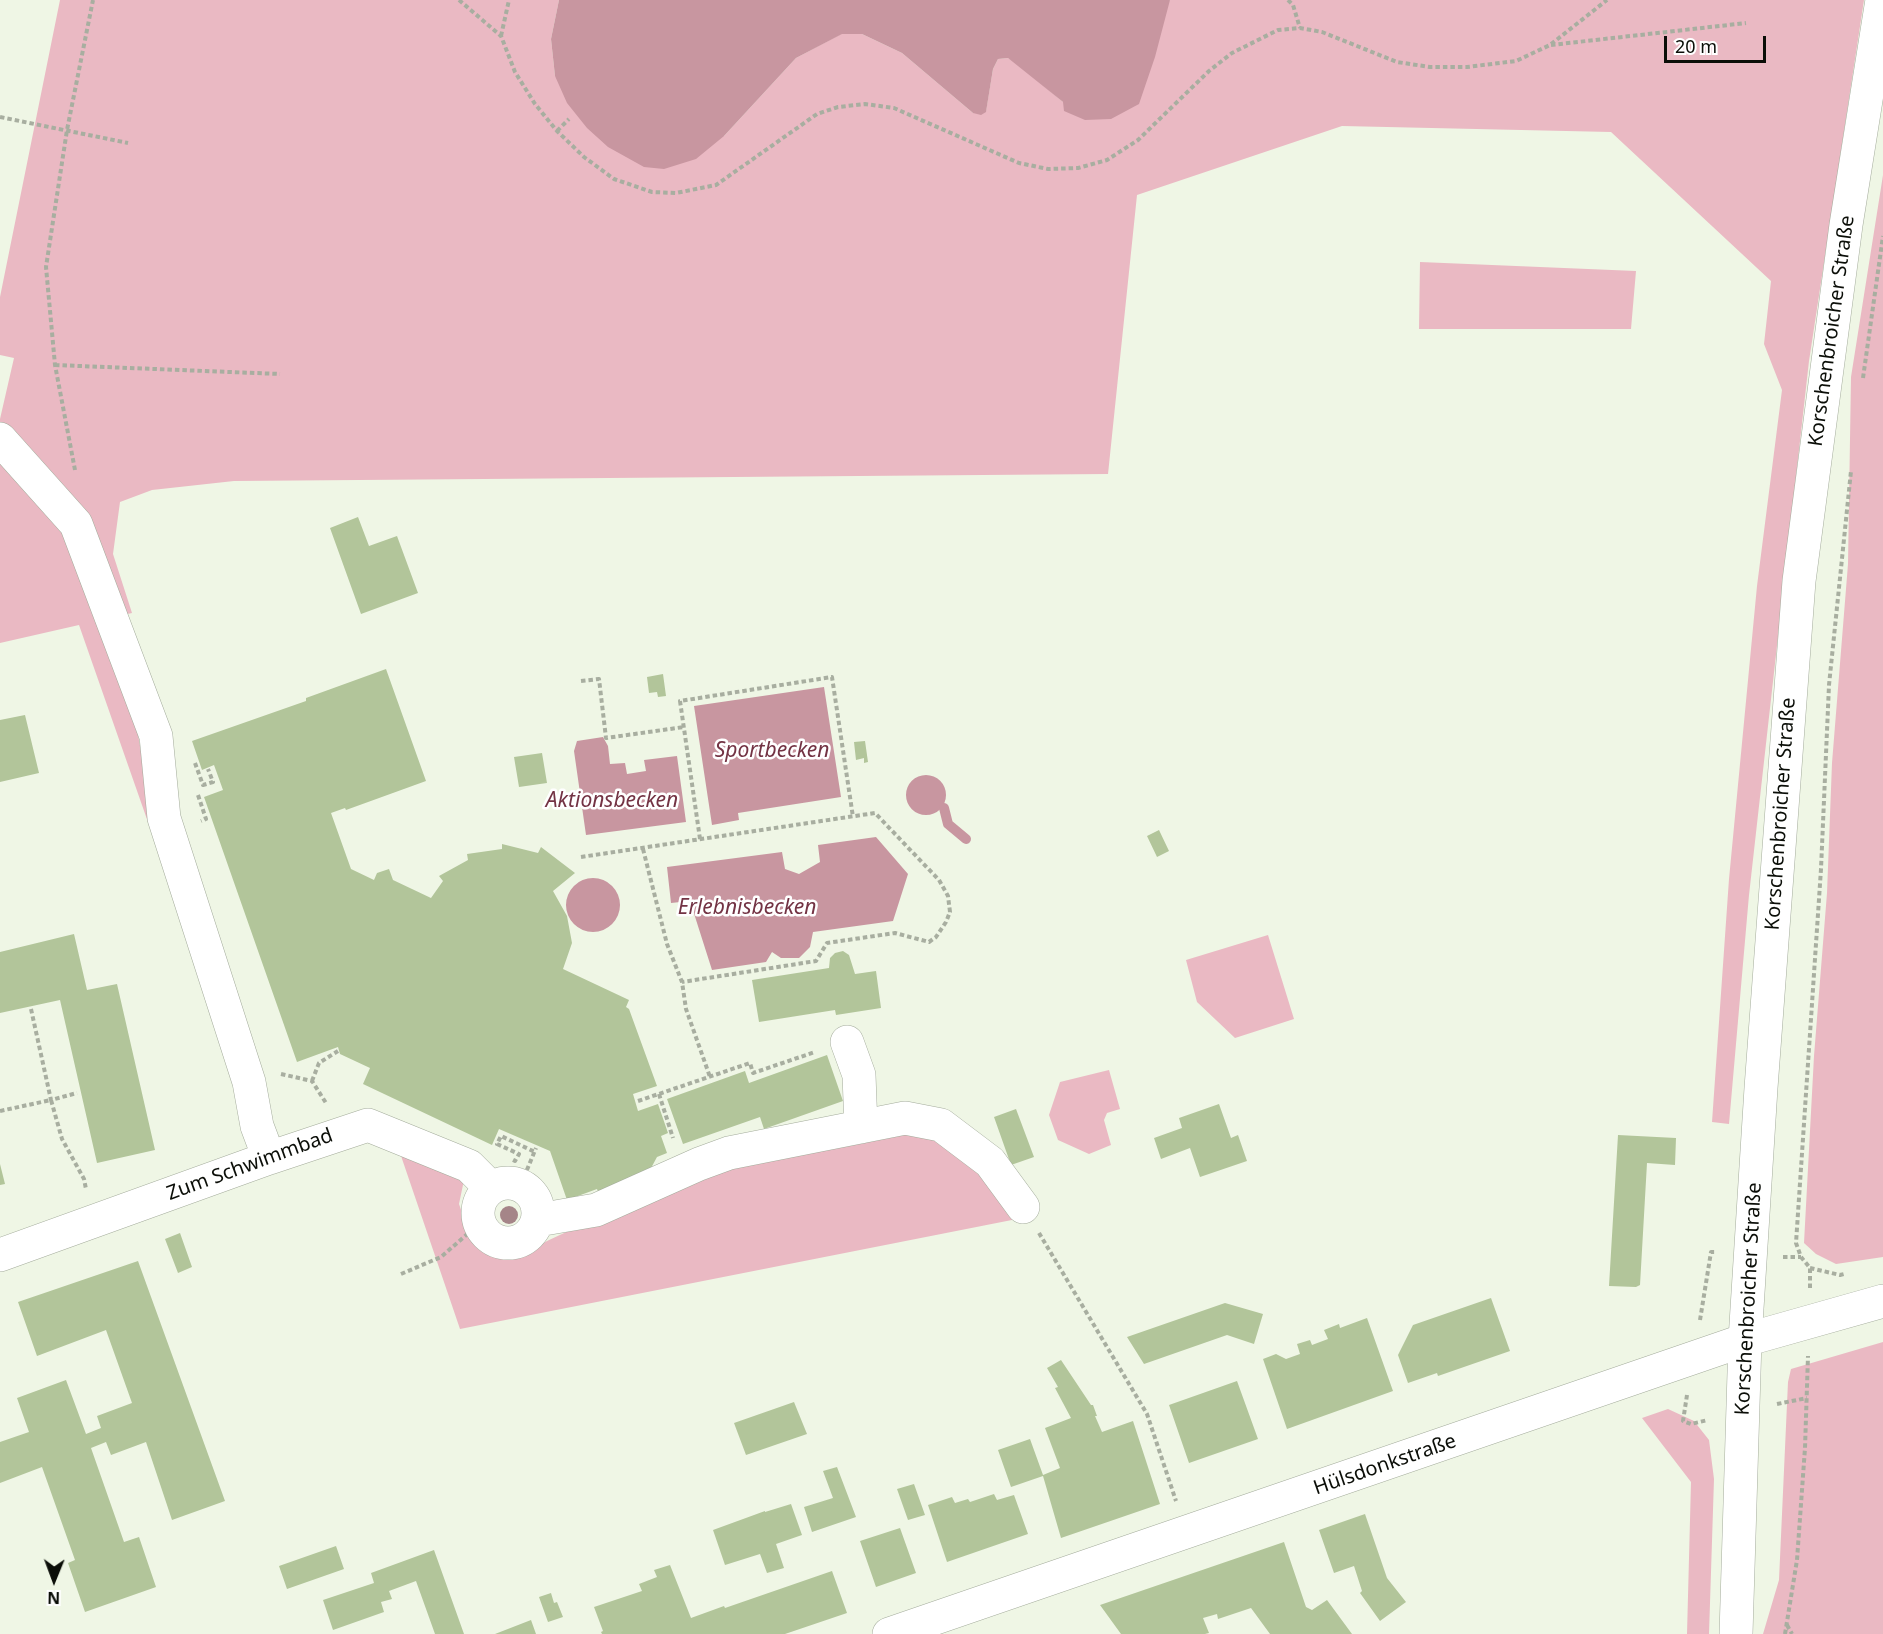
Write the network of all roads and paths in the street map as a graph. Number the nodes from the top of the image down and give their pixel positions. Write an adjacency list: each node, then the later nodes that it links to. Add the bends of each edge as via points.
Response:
1 (93, 0): 13 (path)
2 (459, 0): 9 (path)
3 (509, 0): 9 (path)
4 (1288, 0): 8 (path)
5 (1607, 0): 10 (path)
6 (1882, 0): 60 (street, Korschenbroicher Straße, via 1846,225 1799,582)
7 (1746, 23): 10 (path)
8 (1300, 28): 10 (path, via 1322,32 1397,62 1430,67 1516,61); 14 (path, via 1278,30 1232,53 1138,140 1107,160 1078,168 1048,169 1019,162 894,108 865,104 817,114 716,185 676,193 652,192 614,179)
9 (501, 36): 14 (path, via 515,72)
10 (1550, 45)
11 (0, 117): 13 (path)
12 (569, 119): 14 (path)
13 (67, 130): 15 (path); 17 (path, via 46,267)
14 (557, 131)
15 (128, 143)
16 (1883, 236): 19 (path)
17 (55, 365): 18 (path); 22 (path)
18 (280, 374)
19 (1862, 382)
20 (0, 439): 37 (street, via 76,524 156,736 164,819)
21 (1852, 461): 55 (path, via 1833,627 1796,1243 1800,1257)
22 (76, 474)
23 (581, 681): 24 (path, via 599,680 606,738)
24 (684, 727): 25 (path, via 680,701 832,677); 26 (path)
25 (853, 817): 26 (path); 29 (path, via 875,813 939,880 948,896 950,912 936,937 929,942 895,933 827,943 816,961)
26 (700, 839): 27 (path)
27 (643, 849): 28 (path); 29 (path, via 667,944)
28 (581, 857)
29 (682, 981): 35 (path, via 686,1009)
30 (31, 1009): 40 (path)
31 (847, 1042): 35 (path, via 753,1073 750,1063); 43 (street, via 859,1075)
32 (338, 1051): 36 (path, via 320,1064)
33 (280, 1063): 34 (path)
34 (284, 1074): 36 (path); 37 (path)
35 (710, 1077): 39 (path)
36 (312, 1081): 44 (path)
37 (249, 1082): 46 (street, via 257,1126)
38 (77, 1093): 40 (path)
39 (659, 1094): 41 (path); 47 (path)
40 (51, 1100): 42 (path); 52 (path, via 62,1139 84,1179)
41 (638, 1101)
42 (0, 1111)
43 (861, 1127): 47 (street, via 729,1153); 50 (street, via 905,1118 941,1125 990,1162)
44 (345, 1131): 46 (street, Zum Schwimmbad); 49 (street, Zum Schwimmbad, via 368,1125 469,1166)
45 (536, 1148): 48 (path)
46 (269, 1158): 52 (street, Zum Schwimmbad)
47 (684, 1170): 51 (street, via 596,1210)
48 (523, 1180)
49 (491, 1188): 51 (street, via 514,1182 525,1187 539,1207); 53 (street, via 479,1203)
50 (1023, 1207): 61 (path, via 1147,1414)
51 (538, 1220): 53 (street, via 528,1236 510,1243 492,1238)
52 (94, 1221): 54 (street, Zum Schwimmbad)
53 (480, 1223): 57 (path, via 441,1257)
54 (0, 1255)
55 (1810, 1268): 56 (path, via 1840,1275); 59 (path)
56 (1851, 1273)
57 (401, 1274)
58 (1883, 1301): 59 (street, Hülsdonkstraße)
59 (1809, 1321): 60 (street, Hülsdonkstraße); 62 (path, via 1801,1504)
60 (1745, 1340): 61 (street, Hülsdonkstraße); 65 (street, Korschenbroicher Straße)
61 (1186, 1532): 63 (street, Hülsdonkstraße)
62 (1787, 1625): 66 (path); 67 (path)
63 (935, 1627): 64 (street, Hülsdonkstraße)
64 (889, 1634)
65 (1737, 1634)
66 (1785, 1634)
67 (1792, 1634)

